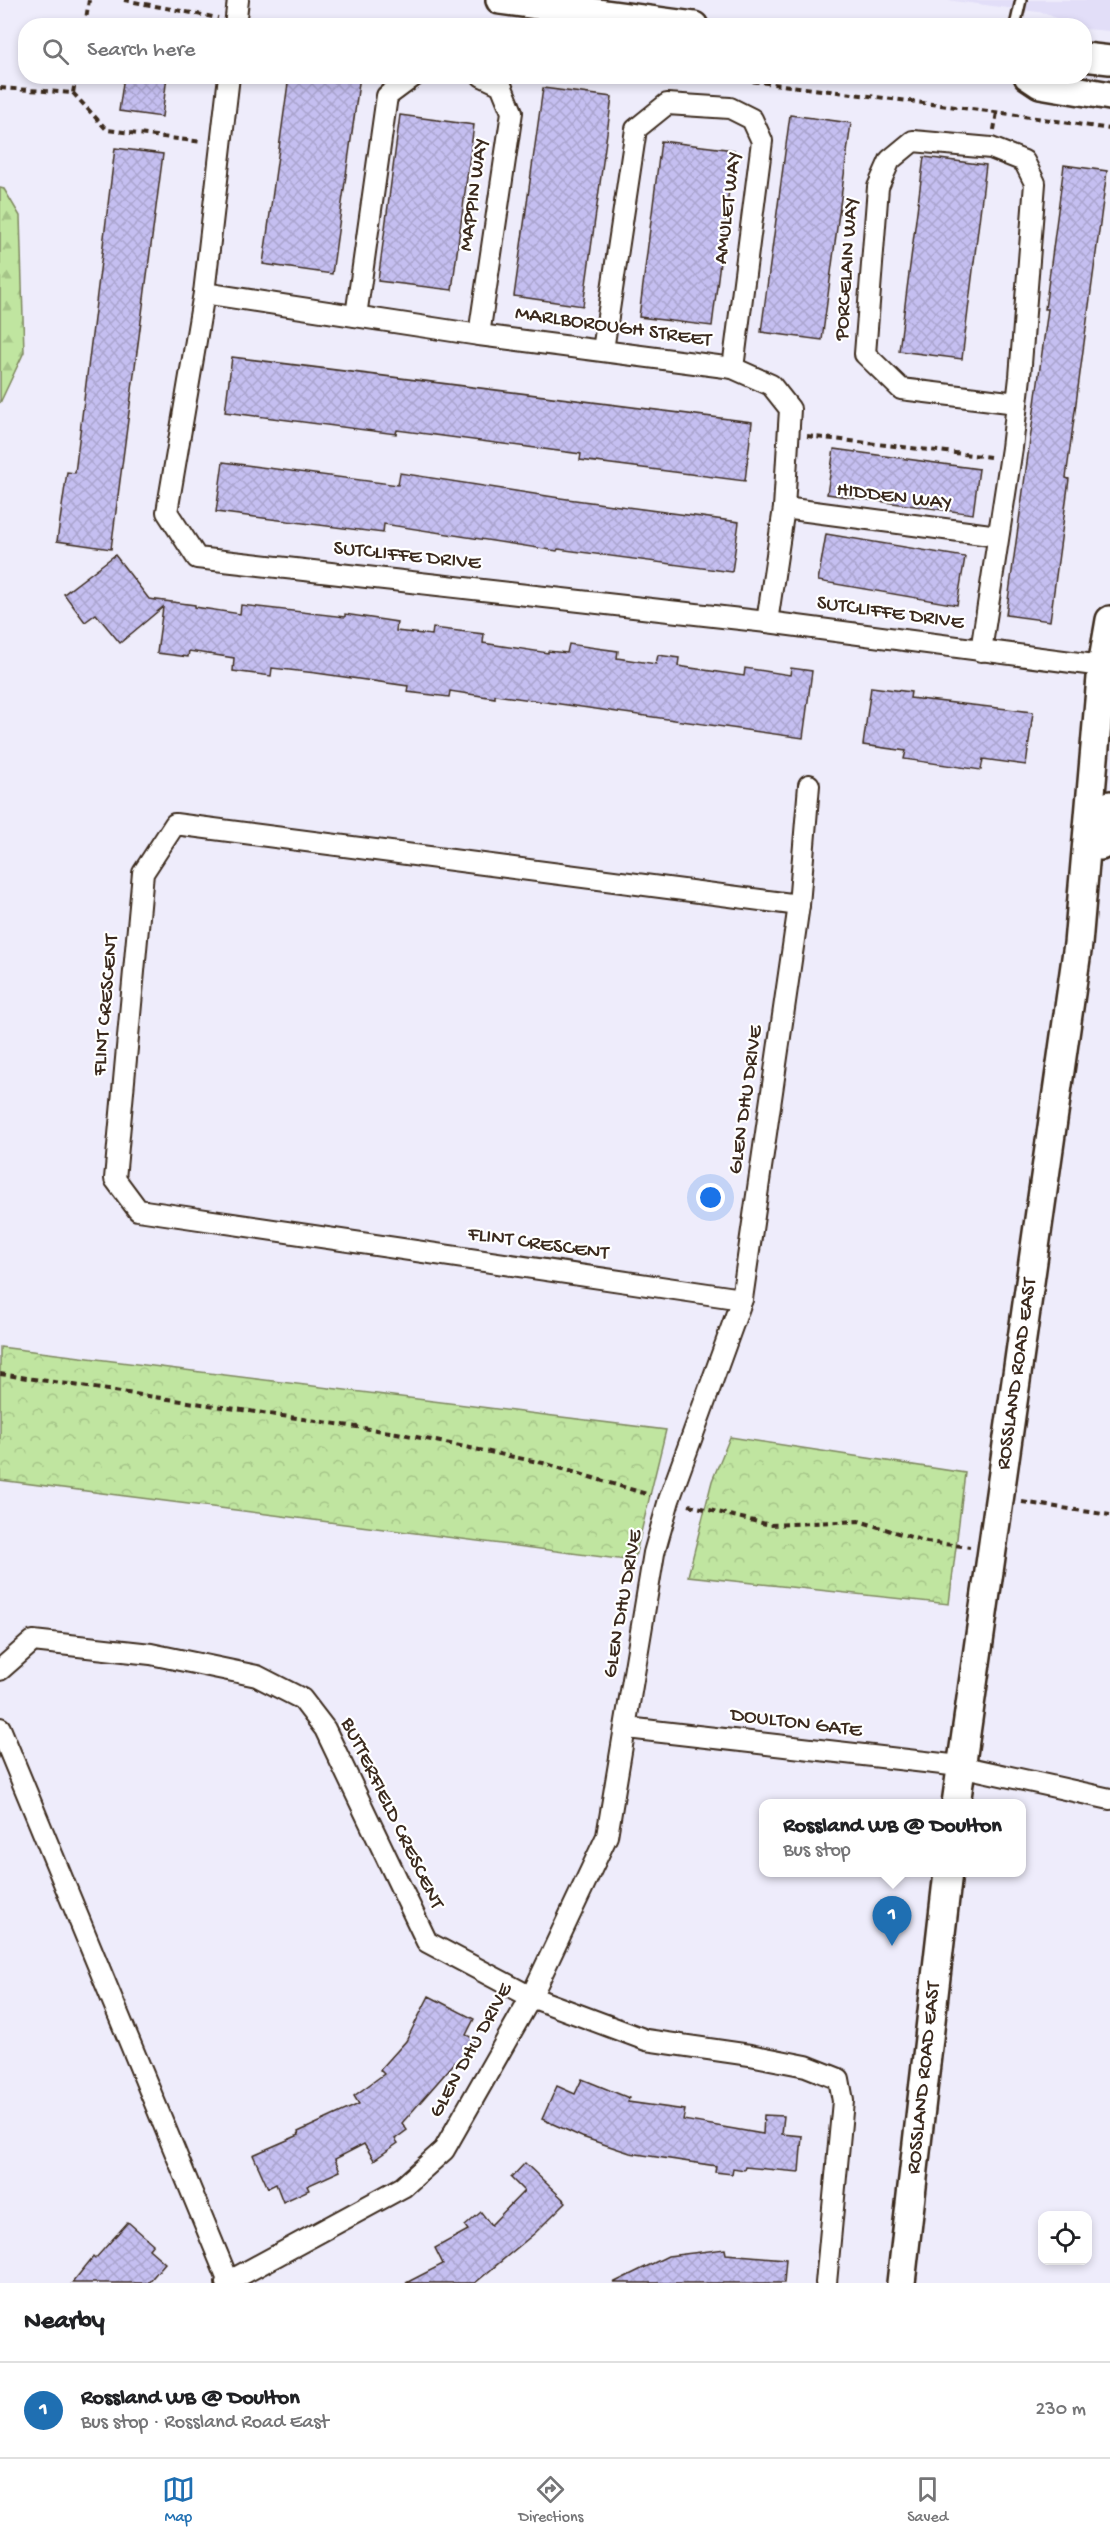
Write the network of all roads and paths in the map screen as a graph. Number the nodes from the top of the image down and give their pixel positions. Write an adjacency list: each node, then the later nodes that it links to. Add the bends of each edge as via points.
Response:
1 (89, 0): 7 (path)
2 (124, 0): 6 (path)
3 (238, 0): 8 (street)
4 (500, 0): 9 (main road)
5 (1021, 0): 10 (lane)
6 (201, 16)
7 (86, 18)
8 (236, 18)
9 (634, 18)
10 (1017, 18)
11 (1092, 58): 12 (main road)
12 (1110, 60)
13 (75, 84): 20 (path)
14 (228, 84): 23 (street, SUTCLIFFE DRIVE)
15 (403, 84): 25 (street, via 387,96)
16 (499, 84): 26 (street, MAPPIN WAY, via 512,112)
17 (774, 84): 22 (path)
18 (1040, 84): 21 (main road)
19 (0, 88): 20 (path)
20 (73, 93): 23 (path, via 107,130)
21 (1110, 96)
22 (1110, 129)
23 (221, 144): 24 (street, SUTCLIFFE DRIVE)
24 (204, 293): 25 (street, MARLBOROUGH STREET); 35 (street, SUTCLIFFE DRIVE, via 167,512 197,558)
25 (356, 316): 26 (street, MARLBOROUGH STREET)
26 (479, 335): 27 (street, MARLBOROUGH STREET)
27 (603, 350): 28 (street, MARLBOROUGH STREET); 28 (street, AMULET WAY, via 636,129 666,104 730,108 752,119 762,141)
28 (733, 368): 30 (street, MARLBOROUGH STREET, via 771,385 790,409)
29 (1017, 403): 29 (street, PORCELAIN WAY, via 1035,183 1024,161 991,148 913,141 890,160 878,187 865,354 901,389); 31 (street, PORCELAIN WAY)
30 (788, 433): 31 (path); 32 (street, MARLBOROUGH STREET)
31 (1010, 460): 33 (street, PORCELAIN WAY)
32 (784, 508): 33 (street, HIDDEN WAY); 35 (street, MARLBOROUGH STREET)
33 (998, 536): 36 (street, PORCELAIN WAY)
34 (1110, 620): 37 (main road, ROSSLAND ROAD EAST)
35 (766, 622): 36 (street, SUTCLIFFE DRIVE)
36 (981, 651): 37 (street, SUTCLIFFE DRIVE)
37 (1102, 666): 41 (main road, ROSSLAND ROAD EAST)
38 (809, 785): 40 (street, GLEN DHU DRIVE)
39 (1110, 805): 41 (main road, ROSSLAND ROAD EAST)
40 (799, 905): 42 (street, GLEN DHU DRIVE); 42 (street, FLINT CRESCENT, via 175,824 143,873 115,1179 138,1210)
41 (1078, 944): 44 (main road, ROSSLAND ROAD EAST)
42 (742, 1299): 45 (street, GLEN DHU DRIVE)
43 (0, 1374): 45 (path, via 397,1433 543,1463)
44 (1000, 1499): 46 (path); 47 (main road, ROSSLAND ROAD EAST)
45 (669, 1500): 47 (path, via 770,1525 859,1521 927,1542); 50 (street, GLEN DHU DRIVE, via 654,1553)
46 (1110, 1515)
47 (992, 1549): 51 (main road, ROSSLAND ROAD EAST)
48 (0, 1670): 55 (street, BUTTERFIELD CRESCENT, via 33,1641 151,1654 257,1676 302,1699 325,1729 427,1942)
49 (0, 1728): 56 (street)
50 (627, 1728): 51 (street, DOULTON GATE); 55 (street, GLEN DHU DRIVE, via 607,1836)
51 (960, 1766): 52 (main road, ROSSLAND ROAD EAST); 53 (street, DOULTON GATE)
52 (956, 1799)
53 (1110, 1799)
54 (947, 1877): 58 (main road, ROSSLAND ROAD EAST)
55 (531, 1997): 56 (street, GLEN DHU DRIVE, via 444,2150 403,2187); 57 (street, BUTTERFIELD CRESCENT, via 646,2040 806,2066 839,2079 843,2101)
56 (227, 2282)
57 (826, 2283)
58 (901, 2283)

